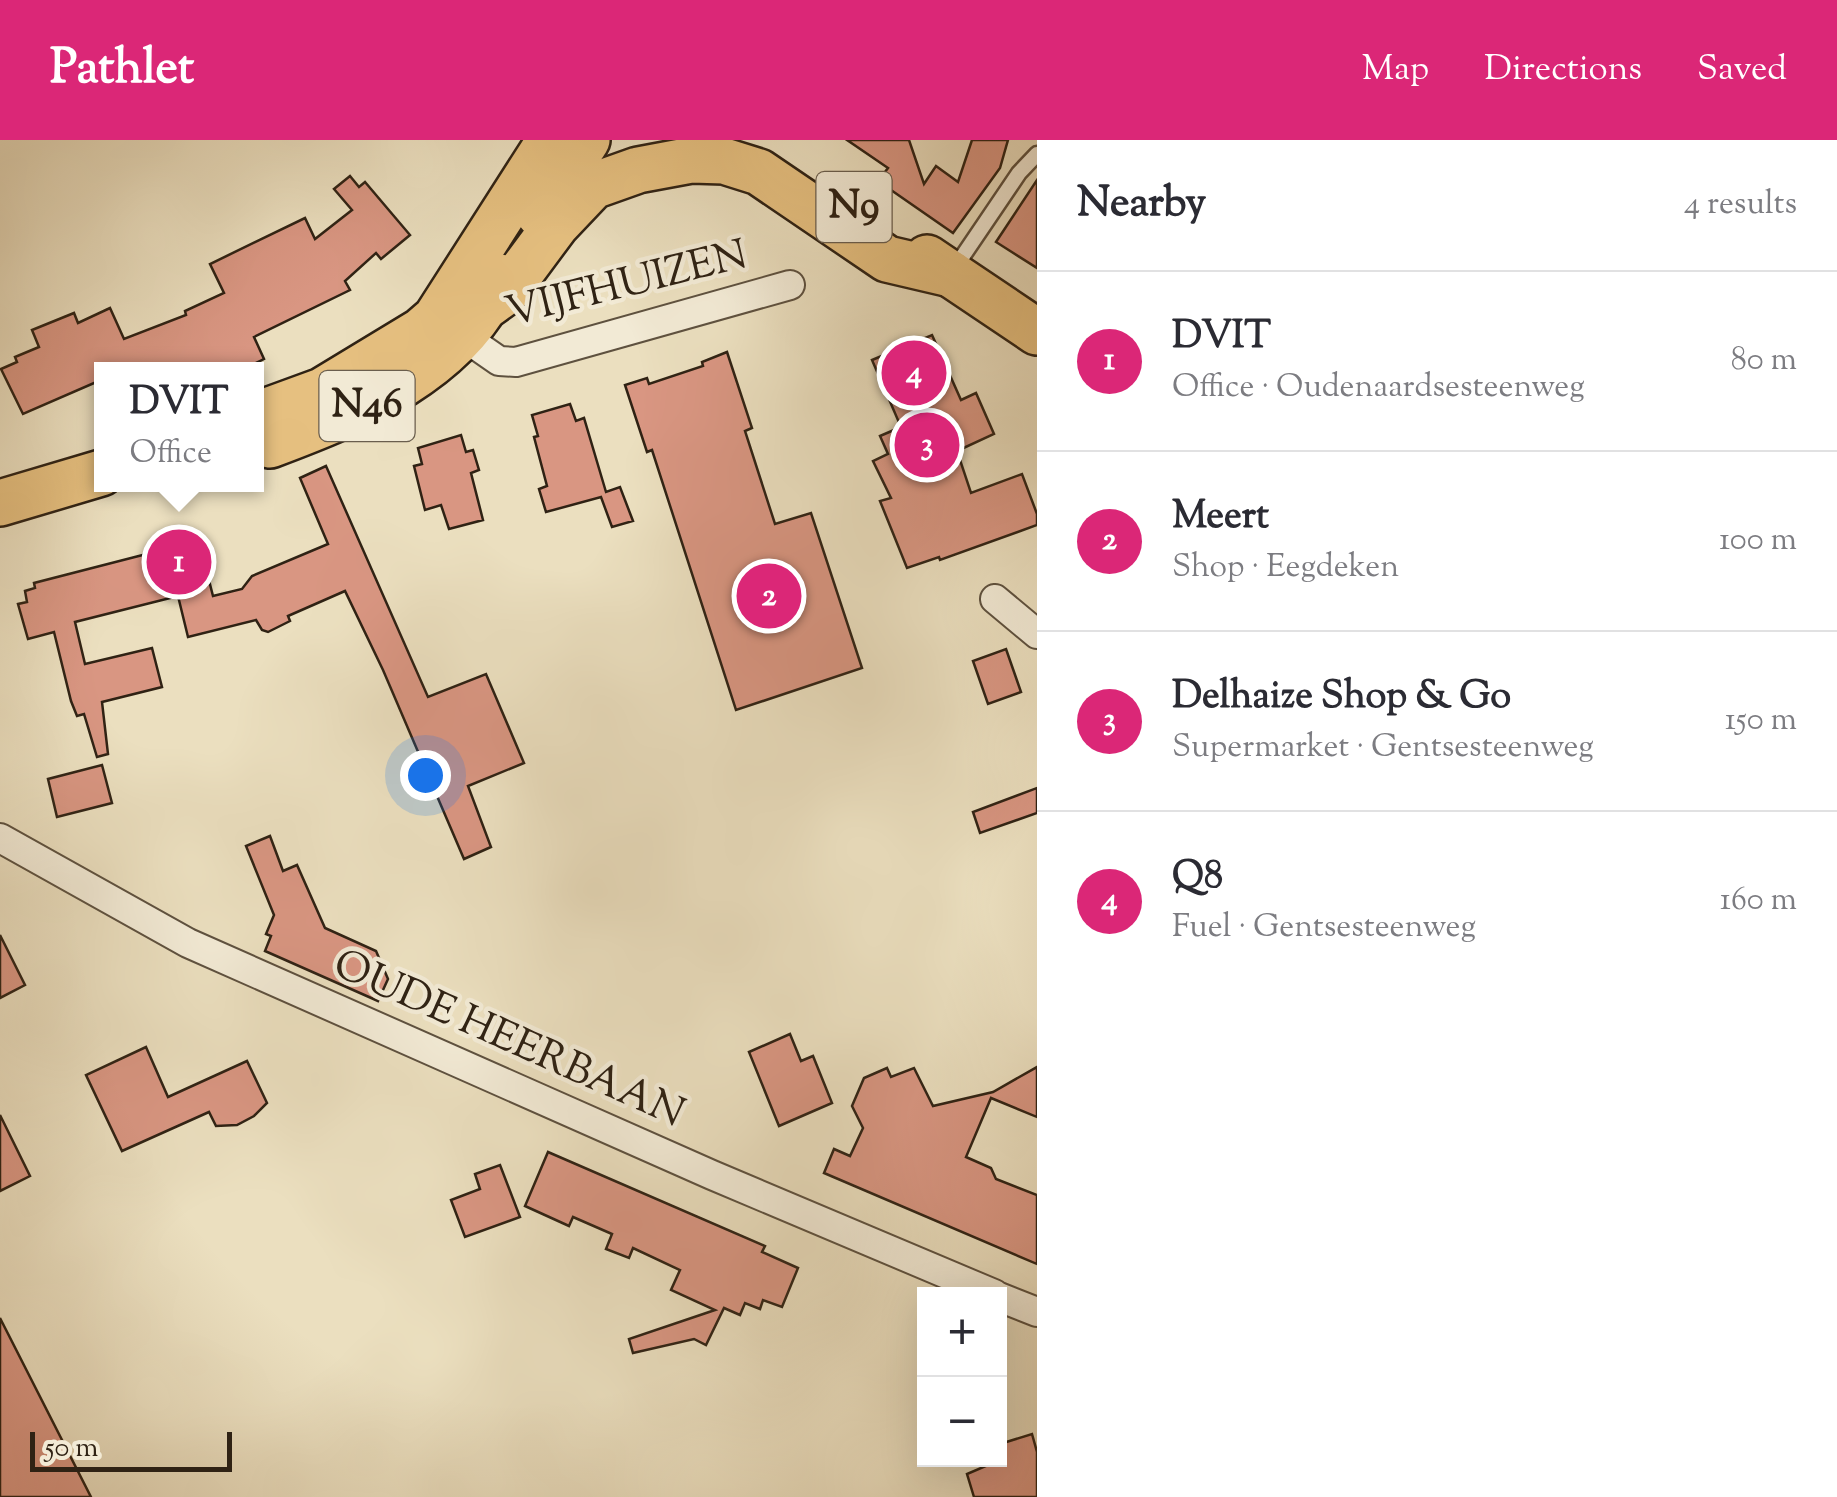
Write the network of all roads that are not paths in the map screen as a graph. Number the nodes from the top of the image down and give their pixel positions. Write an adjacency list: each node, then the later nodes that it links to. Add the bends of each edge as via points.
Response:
1 (550, 140): 7 (main road, N46)
2 (587, 140): 7 (main road, N46, via 502,274)
3 (756, 140): 5 (main road, N9)
4 (1037, 154): 5 (lane)
5 (951, 274): 7 (main road, via 886,259 759,172 692,160 593,186 507,291); 8 (main road, N9)
6 (790, 284): 7 (street, VIJFHUIZEN, via 516,362 499,362)
7 (462, 319): 9 (main road, N46, via 421,331 322,391); 10 (main road, N46, via 425,368 370,404)
8 (1037, 332)
9 (264, 412)
10 (264, 444)
11 (94, 475): 12 (main road)
12 (0, 503)
13 (995, 599): 14 (street)
14 (1037, 634)
15 (0, 838): 16 (street, OUDE HEERBAAN, via 188,942)
16 (976, 1287)
17 (1007, 1300): 18 (street, OUDE HEERBAAN)
18 (1037, 1312)

